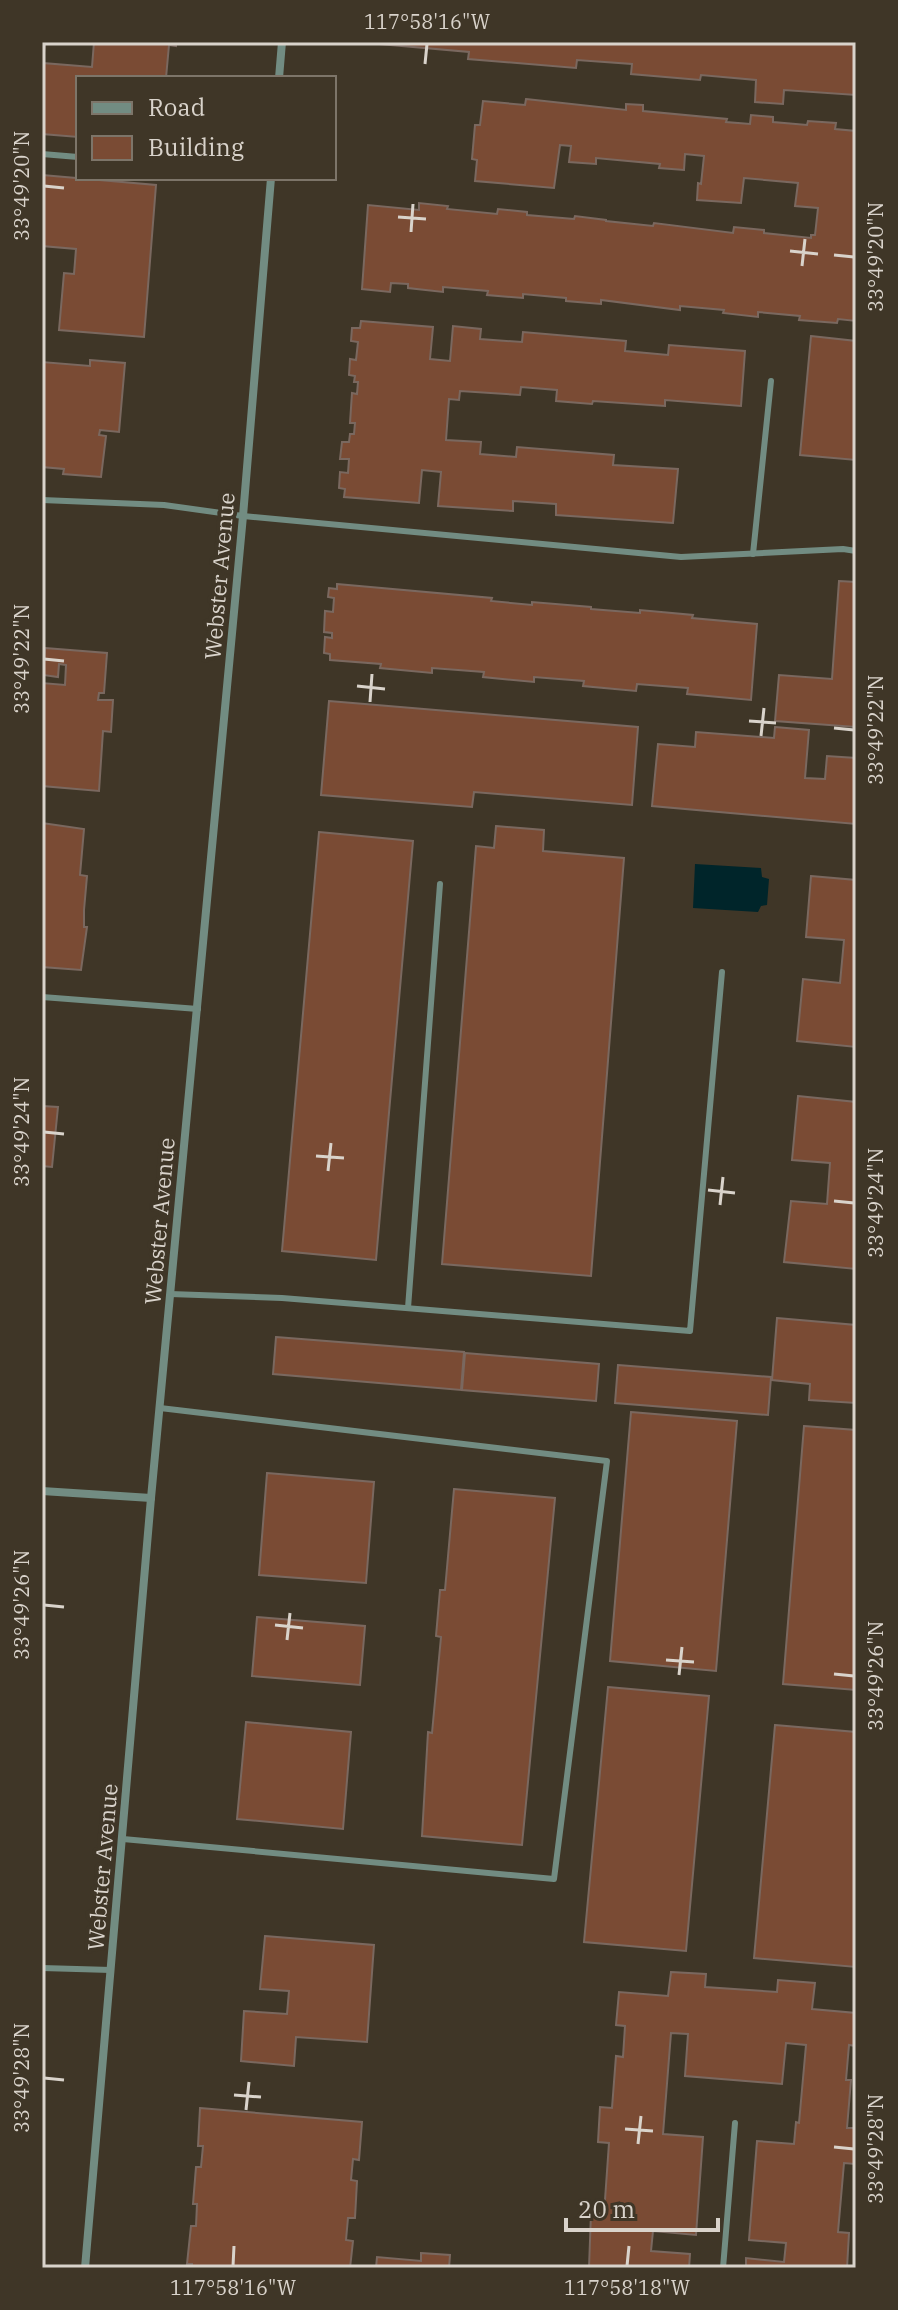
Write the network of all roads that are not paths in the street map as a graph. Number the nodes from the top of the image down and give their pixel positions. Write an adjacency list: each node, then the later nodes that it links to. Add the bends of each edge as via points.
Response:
1 (282, 42): 2 (street)
2 (279, 76)
3 (42, 154): 4 (lane)
4 (76, 157)
5 (271, 180): 8 (street, Webster Avenue)
6 (771, 381): 10 (lane)
7 (42, 500): 8 (lane, via 164,505)
8 (243, 516): 10 (lane, via 681,557); 14 (street, Webster Avenue)
9 (856, 551): 10 (lane)
10 (753, 554)
11 (440, 884): 16 (lane)
12 (722, 972): 16 (lane, via 690,1331)
13 (42, 997): 14 (lane)
14 (198, 1009): 15 (street, Webster Avenue)
15 (170, 1294): 16 (lane); 17 (street, Webster Avenue)
16 (408, 1308)
17 (160, 1408): 19 (street, Webster Avenue); 20 (lane, via 607,1461 554,1879)
18 (42, 1491): 19 (street)
19 (151, 1498): 20 (street, Webster Avenue)
20 (123, 1839): 22 (street, Webster Avenue)
21 (42, 1968): 22 (lane)
22 (111, 1970): 24 (street, Webster Avenue)
23 (735, 2123): 25 (lane)
24 (85, 2268)
25 (723, 2268)

